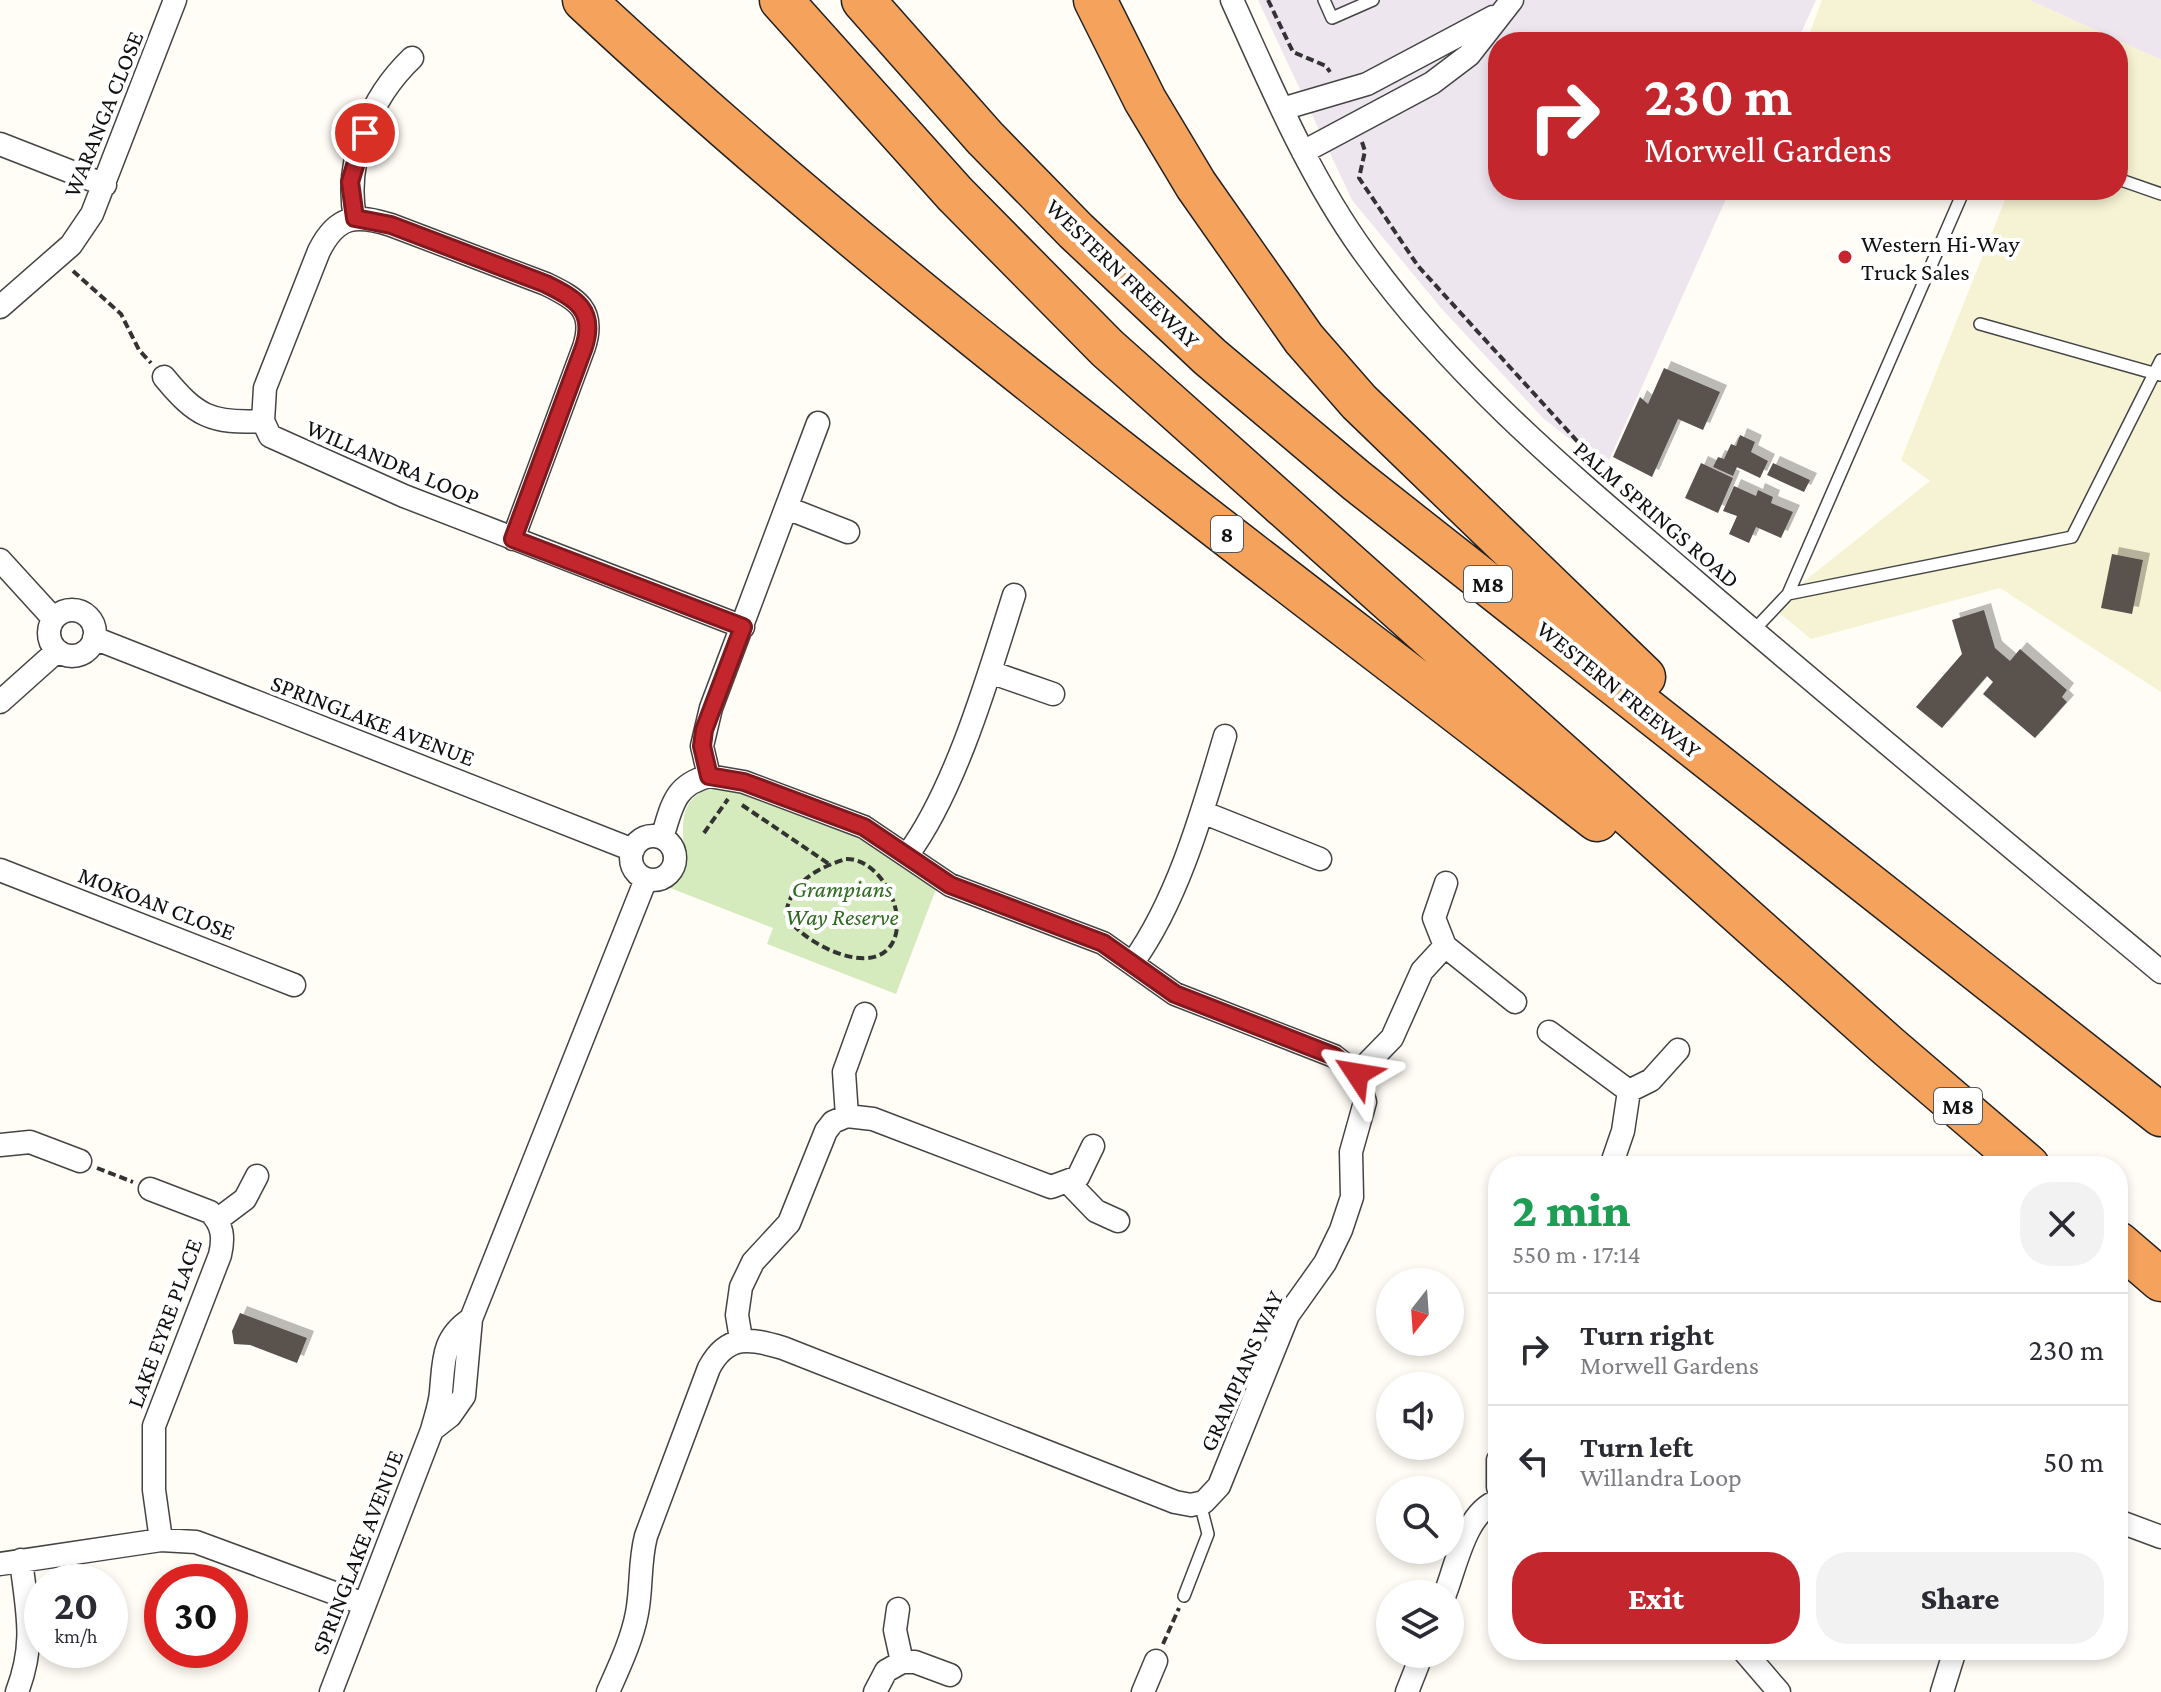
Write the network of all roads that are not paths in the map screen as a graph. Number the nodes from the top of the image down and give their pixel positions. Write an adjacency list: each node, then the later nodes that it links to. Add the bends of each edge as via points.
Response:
1 (175, 0): 15 (street, WARANGA CLOSE)
2 (584, 0): 57 (highway, 8, via 712,119 987,348)
3 (781, 0): 57 (highway, M8, via 955,194 1107,348)
4 (863, 0): 61 (highway, WESTERN FREEWAY / M8, via 985,138 1210,357 1369,491)
5 (1095, 0): 61 (highway, via 1145,100 1196,185 1304,339 1359,402 1709,739)
6 (1232, 0): 11 (street, PALM SPRINGS ROAD)
7 (1324, 0): 8 (lane, via 1332,18)
8 (1373, 0)
9 (1508, 5): 11 (street, via 1367,84); 13 (street, via 1469,55 1432,83)
10 (412, 58): 18 (street, via 387,82 355,156 350,182)
11 (1282, 109): 13 (street, PALM SPRINGS ROAD)
12 (0, 144): 15 (street)
13 (1303, 152): 34 (street, PALM SPRINGS ROAD, via 1364,253 1455,366 1588,491)
14 (2128, 182): 16 (lane)
15 (105, 185): 19 (street, WARANGA CLOSE, via 71,245)
16 (2161, 194)
17 (1960, 200): 30 (lane)
18 (355, 218): 24 (street, via 334,228 319,251 265,388); 28 (street, via 391,225 546,284 566,294 587,316 590,330)
19 (0, 307)
20 (1980, 324): 22 (lane)
21 (2161, 360): 22 (lane)
22 (2158, 374): 30 (lane, via 2072,537)
23 (164, 377): 24 (street, via 189,407 204,416)
24 (263, 421): 28 (street, WILLANDRA LOOP, via 281,444)
25 (818, 423): 26 (street)
26 (787, 508): 27 (street); 33 (street)
27 (848, 532)
28 (513, 539): 33 (street, WILLANDRA LOOP)
29 (0, 560): 32 (street)
30 (1788, 594): 34 (lane)
31 (1014, 595): 37 (street)
32 (53, 618): 35 (street, via 77,610 92,621); 36 (street, via 48,630)
33 (743, 627): 41 (street, via 704,730)
34 (1753, 631): 52 (street, PALM SPRINGS ROAD)
35 (94, 638): 36 (street, via 79,655); 44 (street, SPRINGLAKE AVENUE)
36 (57, 651): 39 (street)
37 (990, 672): 38 (street); 45 (street, via 928,827)
38 (1053, 694)
39 (0, 702)
40 (1225, 736): 42 (street)
41 (709, 776): 43 (street, via 689,781 677,795); 45 (street, via 744,782 864,827)
42 (1202, 812): 46 (street); 51 (street, via 1154,929)
43 (662, 838): 44 (street, via 645,838); 48 (street, via 675,853 674,866 666,877)
44 (633, 850): 48 (street, via 635,871)
45 (908, 854): 51 (street, via 950,885 1092,938)
46 (1320, 859)
47 (0, 870): 53 (street, MOKOAN CLOSE)
48 (646, 879): 84 (street, SPRINGLAKE AVENUE, via 471,1319 456,1329 444,1353 432,1430)
49 (1446, 883): 50 (street, via 1434,918)
50 (1445, 946): 54 (street); 59 (street, via 1422,971 1392,1038)
51 (1133, 962): 59 (street, via 1175,994 1334,1056)
52 (2161, 972)
53 (294, 985)
54 (1515, 1002)
55 (865, 1014): 62 (street, via 844,1072)
56 (1549, 1032): 60 (street)
57 (1888, 1046): 66 (highway, M8)
58 (1678, 1050): 60 (street, via 1651,1080)
59 (1357, 1074): 76 (street, GRAMPIANS WAY, via 1365,1102 1351,1152 1349,1211 1325,1263 1288,1315 1219,1486)
60 (1629, 1091): 65 (street)
61 (2161, 1115)
62 (847, 1116): 69 (street, via 873,1119 1041,1184); 75 (street, via 826,1131 789,1223 747,1275 737,1315)
63 (0, 1145): 67 (street, via 30,1142)
64 (1093, 1146): 69 (street, via 1084,1168)
65 (1614, 1156)
66 (2016, 1156)
67 (80, 1161)
68 (257, 1176): 71 (street, LAKE EYRE PLACE, via 245,1199)
69 (1069, 1183): 72 (street, via 1096,1211)
70 (150, 1189): 71 (street, LAKE EYRE PLACE, via 203,1208)
71 (217, 1220): 80 (street, LAKE EYRE PLACE, via 223,1238 220,1255 154,1426)
72 (1118, 1221)
73 (2128, 1252): 74 (highway)
74 (2161, 1280)
75 (741, 1339): 76 (street, via 783,1348 1175,1502); 94 (street, via 724,1347 709,1368 651,1522 639,1562 633,1629)
76 (1200, 1503): 83 (lane, via 1208,1534)
77 (1488, 1506): 82 (street, via 1475,1520)
78 (2128, 1525): 79 (street)
79 (2161, 1537)
80 (161, 1540): 81 (street); 84 (street, via 226,1551)
81 (10, 1562): 92 (street, via 29,1661)
82 (1451, 1580)
83 (1184, 1596)
84 (364, 1604): 93 (street, SPRINGLAKE AVENUE)
85 (898, 1609): 89 (street, via 895,1630)
86 (1752, 1660): 98 (street)
87 (1952, 1660): 99 (street)
88 (1156, 1661): 96 (street)
89 (902, 1662): 91 (street); 95 (street, via 886,1671)
90 (1416, 1668): 97 (street)
91 (950, 1675)
92 (17, 1692)
93 (331, 1692)
94 (608, 1692)
95 (875, 1692)
96 (1143, 1692)
97 (1407, 1692)
98 (1779, 1692)
99 (1942, 1692)

